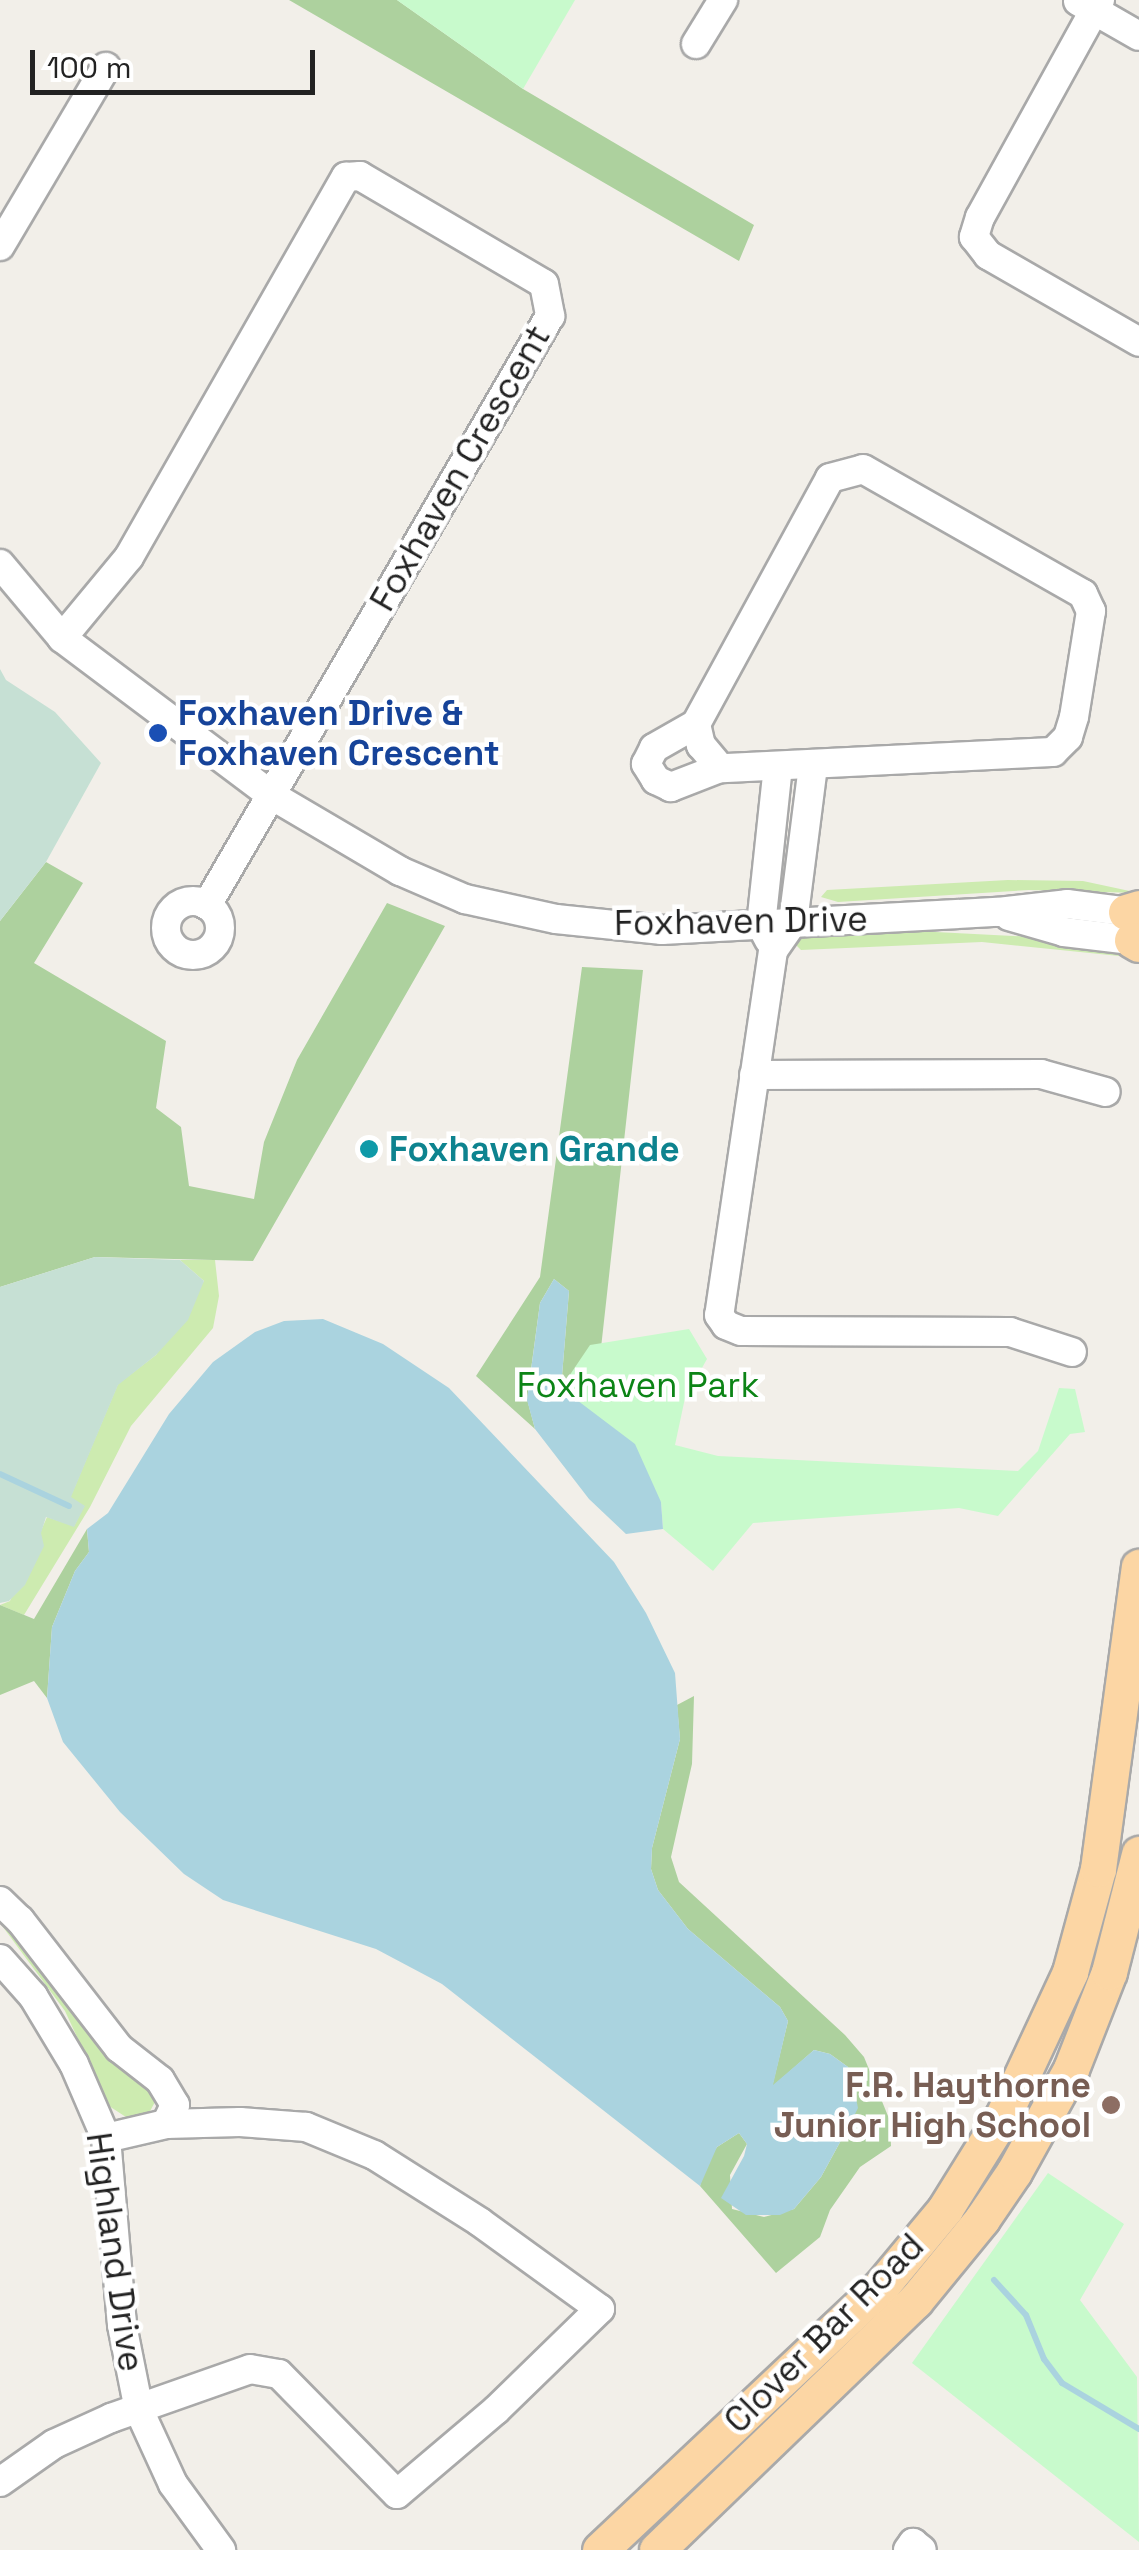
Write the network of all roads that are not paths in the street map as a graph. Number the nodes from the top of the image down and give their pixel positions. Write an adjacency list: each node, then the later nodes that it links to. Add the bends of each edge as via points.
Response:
1 (724, 0): 4 (street)
2 (1090, 3): 3 (street); 7 (street, via 974,238 988,254)
3 (1139, 36)
4 (696, 44)
5 (106, 66): 6 (street)
6 (0, 246)
7 (1139, 342)
8 (0, 564): 9 (street, Foxhaven Drive)
9 (62, 638): 14 (street, Foxhaven Drive); 14 (street, Foxhaven Crescent, via 129,557 346,177 360,176 544,284 550,316)
10 (696, 724): 11 (street, via 830,478 863,469 1083,594 1091,611 1077,700 1068,738 1053,752); 13 (street); 13 (street, via 654,748 646,764 656,780 672,787)
11 (814, 766): 12 (street); 16 (street)
12 (778, 767): 13 (street); 17 (street)
13 (720, 768)
14 (271, 795): 15 (street); 17 (street, Foxhaven Drive, via 400,871 513,912 662,930)
15 (207, 905)
16 (793, 922): 17 (street, Foxhaven Drive); 18 (street, Foxhaven Drive, via 998,912 1064,932); 19 (street)
17 (762, 924): 19 (street)
18 (1136, 926)
19 (773, 951): 20 (street)
20 (754, 1075): 21 (street, via 1041,1074); 22 (street, via 718,1302 726,1325 741,1331 1010,1332)
21 (1106, 1092)
22 (1072, 1352)
23 (1139, 1567): 32 (main road, Clover Bar Road, via 1098,1869 1070,1972 1003,2116 944,2209 882,2286)
24 (1139, 1854): 33 (main road, Clover Bar Road, via 1108,1972 1077,2054 993,2203 916,2301)
25 (0, 1901): 27 (street, Highland Drive, via 119,2048 160,2080 175,2104)
26 (3, 1968): 28 (street, Highland Drive, via 33,1996 74,2064)
27 (166, 2124): 28 (street); 29 (street, via 306,2127 374,2156 600,2309 397,2494 279,2374 250,2369)
28 (106, 2138): 29 (street, Highland Drive, via 122,2325)
29 (138, 2410): 30 (street, via 54,2444); 31 (street, Highland Drive, via 172,2484)
30 (0, 2482)
31 (221, 2550)
32 (600, 2550)
33 (657, 2550)
34 (908, 2550): 35 (street, via 913,2543)
35 (922, 2550)

